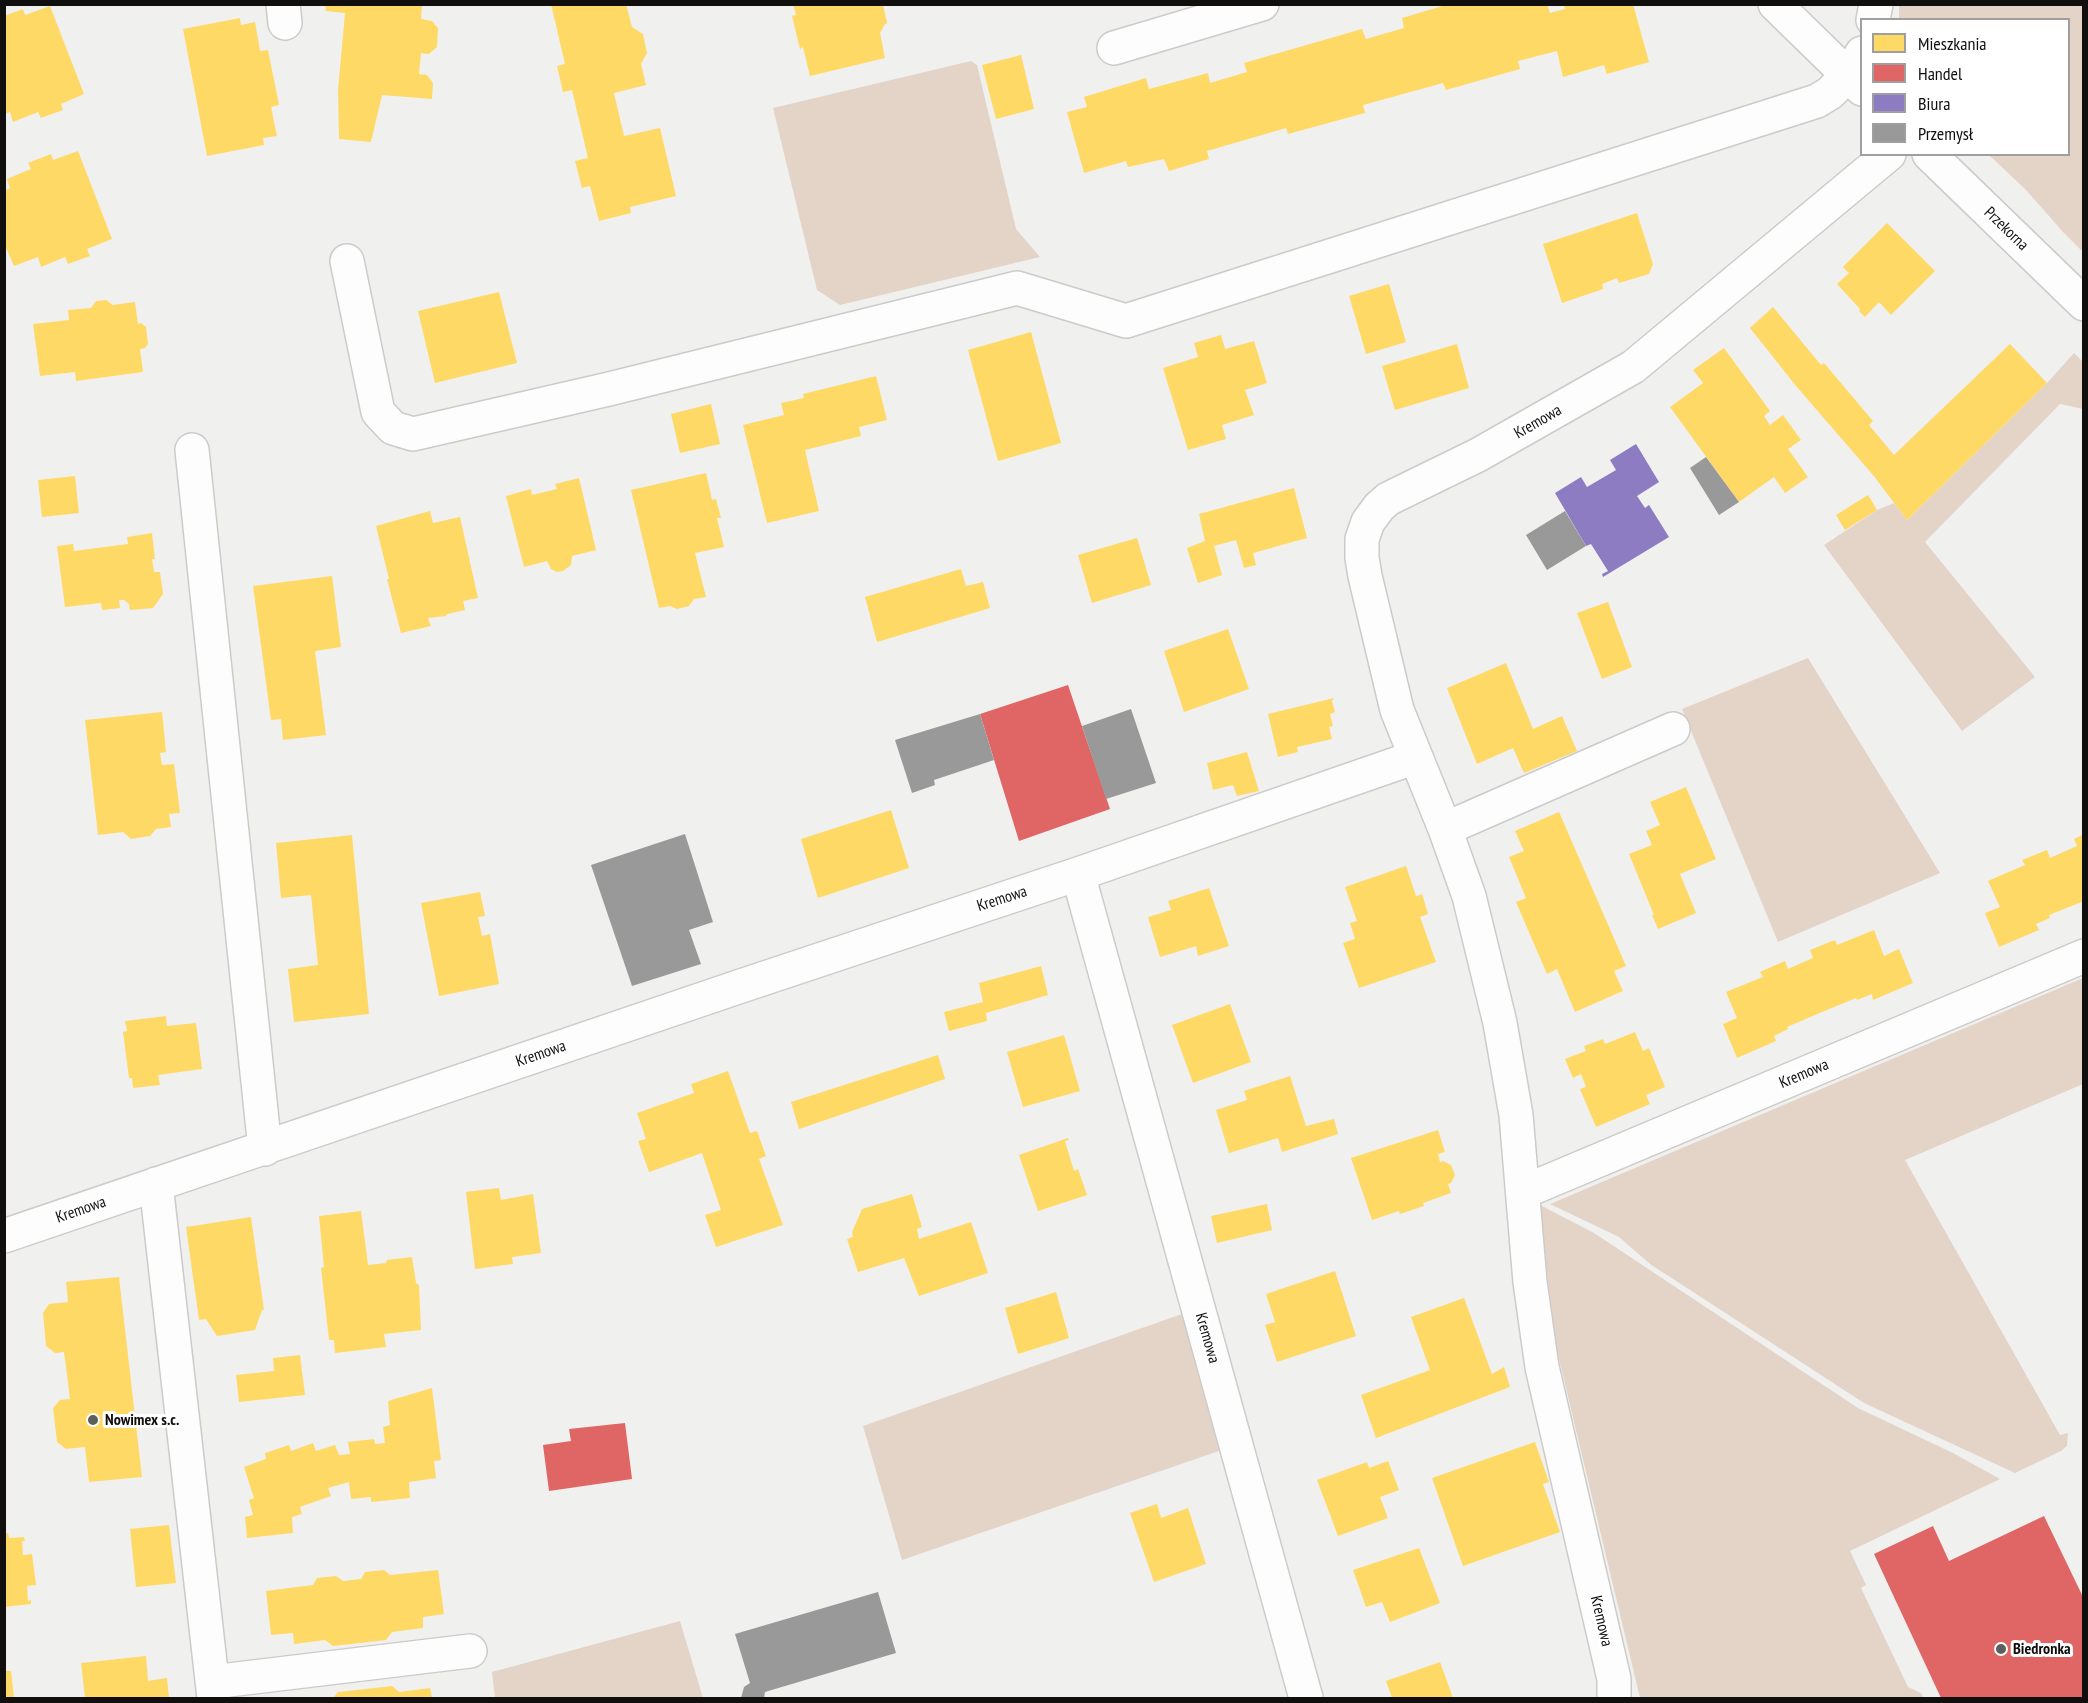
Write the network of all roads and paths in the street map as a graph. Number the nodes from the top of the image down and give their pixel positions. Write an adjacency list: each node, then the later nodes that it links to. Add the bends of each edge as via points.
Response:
1 (1262, 4): 3 (street)
2 (1775, 4): 4 (street)
3 (1114, 48)
4 (1857, 72): 7 (street, via 1817,100 1126,321 1017,288 413,434 393,428 378,412)
5 (1887, 156): 11 (street, Kremowa, via 1633,367 1379,507 1362,539 1362,558 1397,710)
6 (1931, 156): 8 (street, Przekorna)
7 (347, 261)
8 (2084, 304)
9 (192, 450): 15 (street)
10 (1673, 729): 12 (street)
11 (1416, 757): 12 (street, Kremowa); 13 (street, Kremowa)
12 (1445, 829): 17 (street, Kremowa, via 1469,896 1500,1023 1516,1115)
13 (1078, 874): 15 (street, Kremowa); 21 (street, Kremowa)
14 (2084, 956): 17 (street, Kremowa)
15 (265, 1149): 16 (street, Kremowa)
16 (156, 1184): 18 (street, Kremowa); 20 (street)
17 (1523, 1190): 22 (street, Kremowa, via 1542,1367 1614,1679)
18 (4, 1236)
19 (470, 1651): 20 (street)
20 (213, 1690)
21 (1306, 1698)
22 (1614, 1698)

